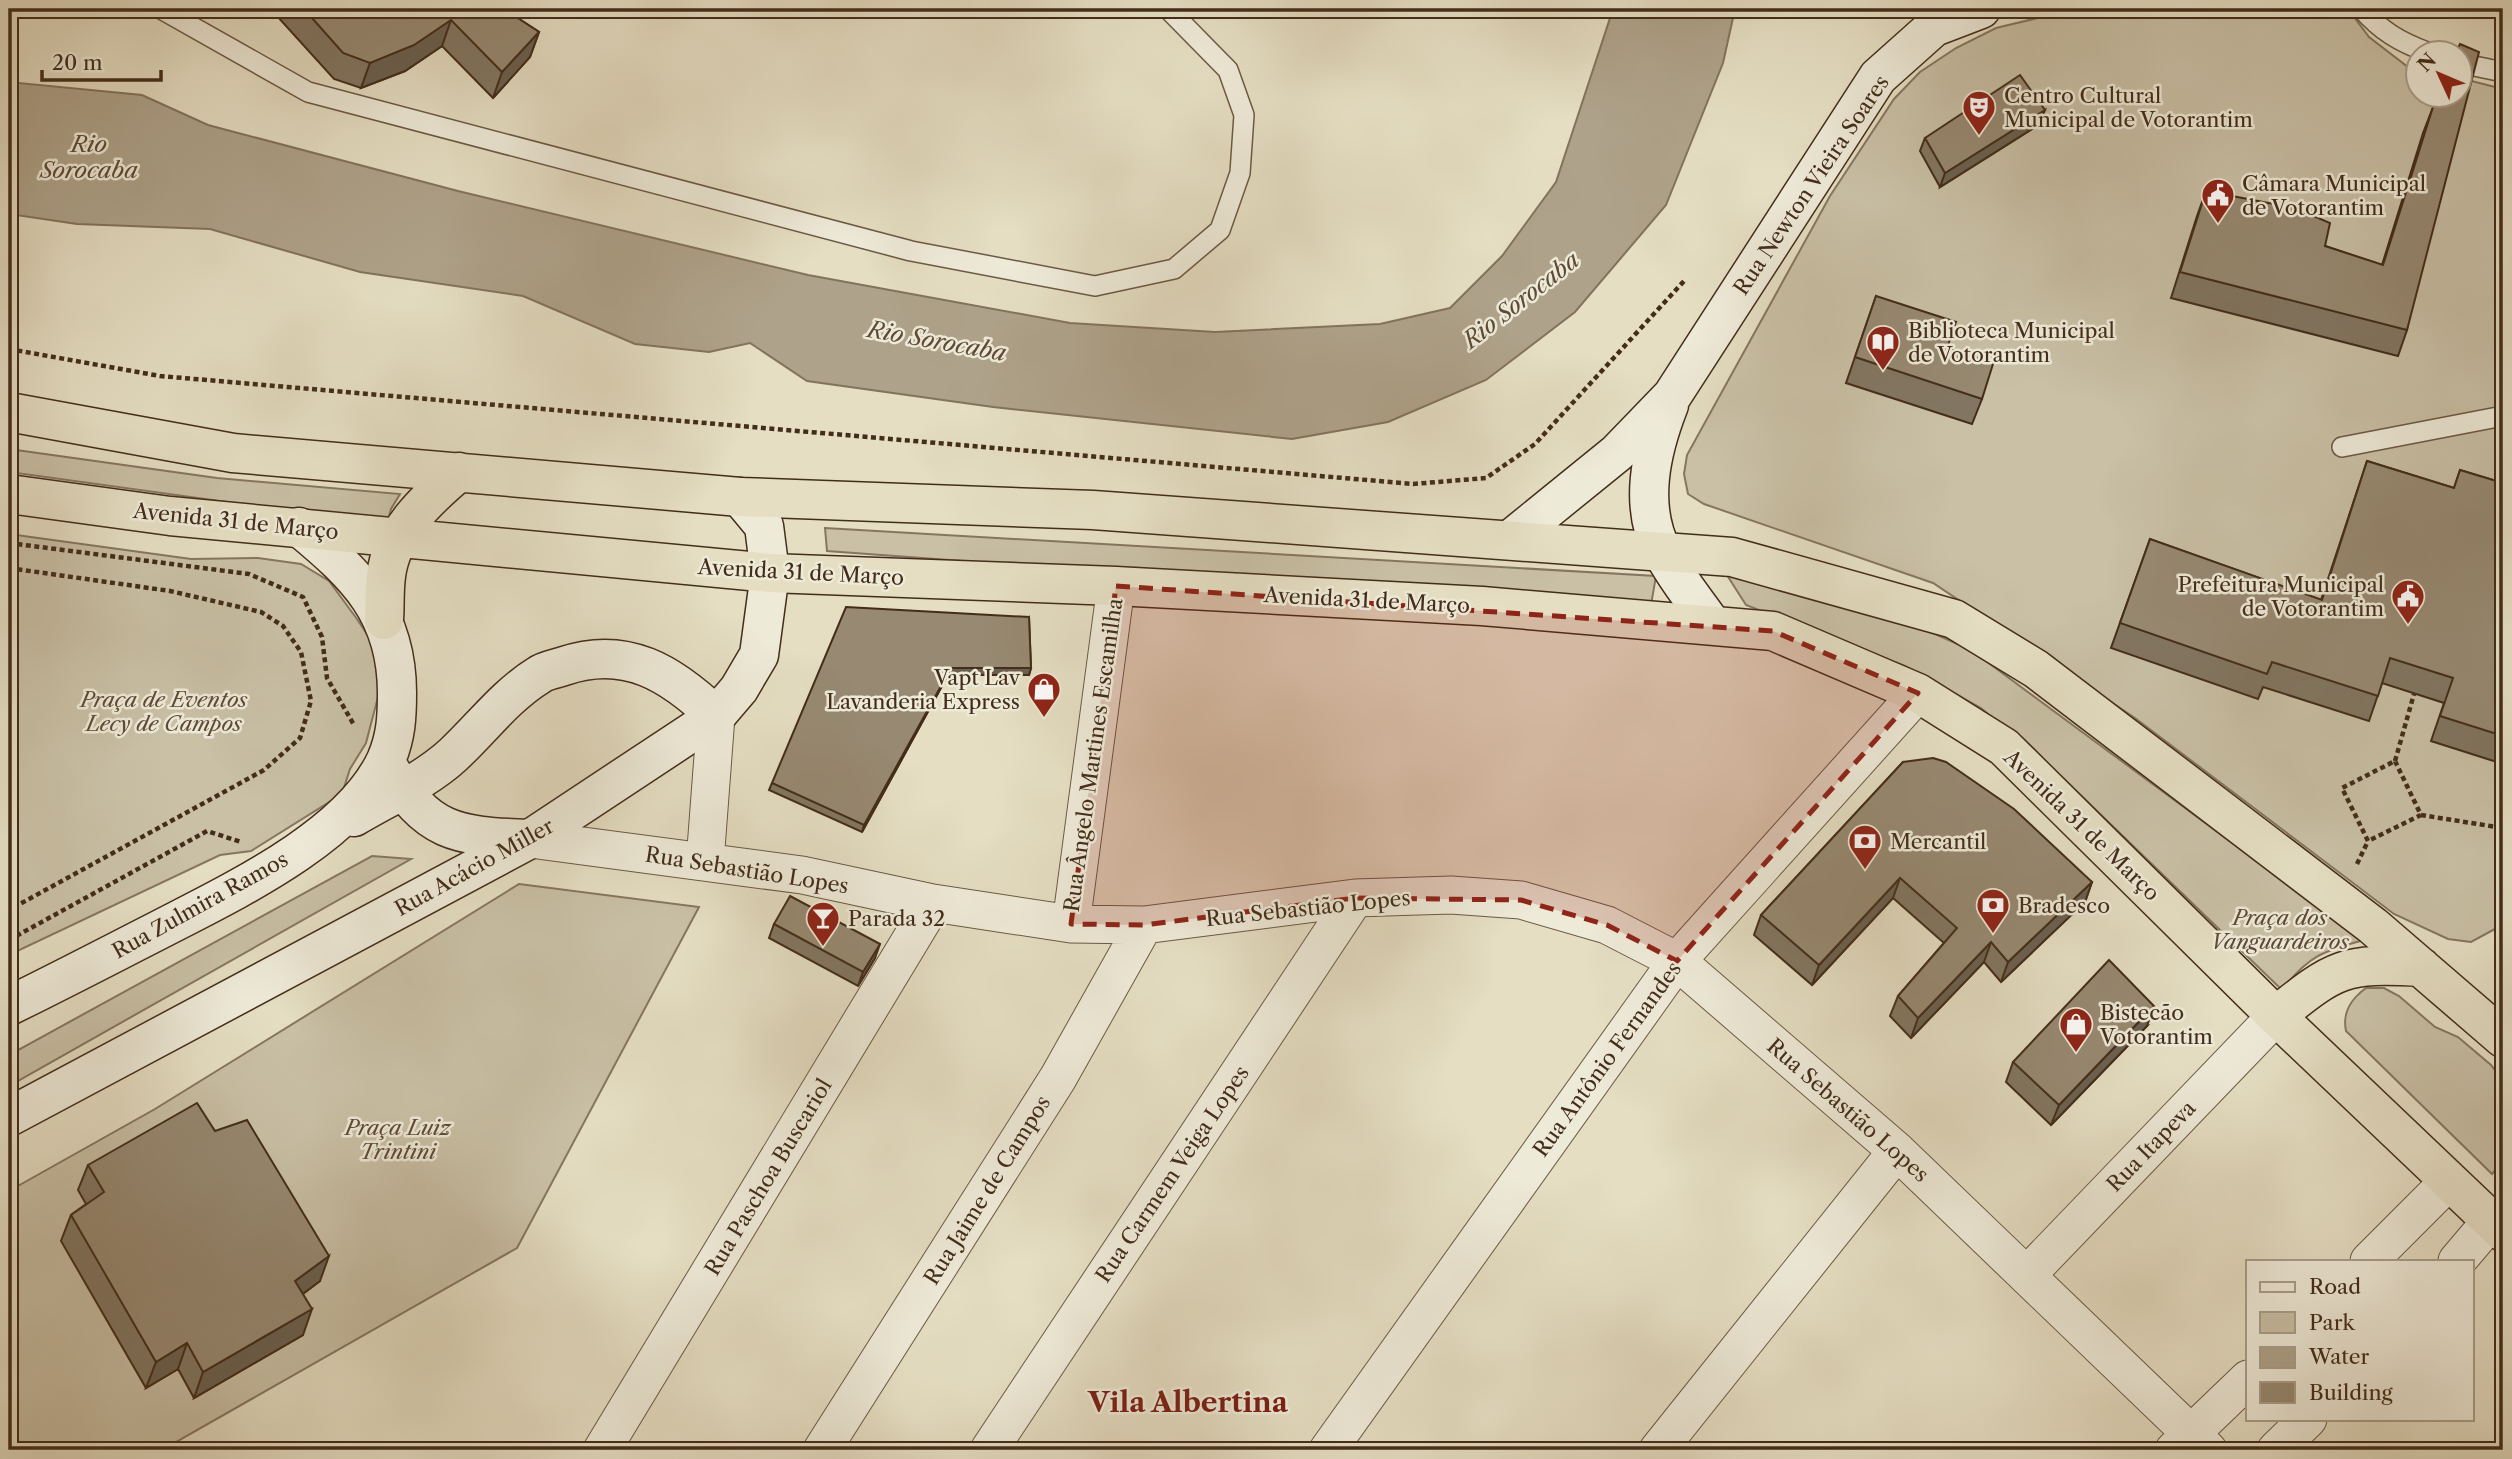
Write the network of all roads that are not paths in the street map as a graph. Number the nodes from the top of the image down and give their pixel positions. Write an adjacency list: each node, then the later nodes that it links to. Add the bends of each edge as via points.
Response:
1 (161, 9): 2 (lane, via 308,92 911,251 1095,286 1174,269 1220,230 1240,173 1244,116 1228,70)
2 (1168, 9)
3 (1981, 9): 8 (main road, Rua Newton Vieira Soares, via 1934,27 1878,77)
4 (2361, 9): 5 (lane, via 2377,27)
5 (2404, 43)
6 (2474, 66): 7 (lane)
7 (2503, 72)
8 (1672, 396): 17 (main road, via 1617,453); 18 (main road, via 1648,478)
9 (9, 412): 12 (highway, via 233,453)
10 (2503, 416): 11 (lane)
11 (2342, 447)
12 (459, 472): 14 (highway); 16 (highway, via 421,503)
13 (9, 494): 15 (highway, Avenida 31 de Março, via 170,516)
14 (740, 497): 17 (highway, via 1093,510); 19 (main road, Rua Acácio Miller, via 764,526)
15 (299, 527): 16 (highway, Avenida 31 de Março); 21 (main road, via 343,564)
16 (399, 539): 19 (highway, Avenida 31 de Março); 21 (highway, via 386,574)
17 (1511, 539): 18 (highway)
18 (1662, 552): 22 (main road); 33 (highway, via 1732,558 1954,620 2073,696 2351,908)
19 (770, 573): 20 (highway, Avenida 31 de Março); 24 (main road, Rua Acácio Miller, via 759,655)
20 (1116, 586): 22 (highway, Avenida 31 de Março, via 1482,606); 30 (street, Rua Ângelo Martines Escamilha)
21 (384, 620): 25 (main road, via 397,668)
22 (1712, 625): 23 (highway, Avenida 31 de Março, via 1773,631)
23 (1918, 693): 32 (street, Rua Antônio Fernandes); 35 (highway, Avenida 31 de Março, via 2004,747)
24 (716, 716): 25 (main road, Rua Zulmira Ramos, via 685,688 637,662 602,657 541,674 508,699 452,756); 26 (main road, Rua Acácio Miller); 27 (street)
25 (393, 775): 26 (main road, via 418,810 445,829 481,837); 34 (main road, Rua Zulmira Ramos, via 318,839 246,885)
26 (530, 839): 27 (street, Rua Sebastião Lopes); 37 (main road, Rua Acácio Miller)
27 (705, 862): 29 (street, Rua Sebastião Lopes, via 802,875)
28 (1354, 898): 31 (street, Rua Sebastião Lopes); 32 (street, Rua Sebastião Lopes, via 1451,895 1521,900 1607,925); 49 (street, Rua Carmem Veiga Lopes)
29 (933, 904): 30 (street, Rua Sebastião Lopes); 47 (street, Rua Paschoa Buscariol)
30 (1071, 924): 31 (street, Rua Sebastião Lopes)
31 (1144, 925): 48 (street, Rua Jaime de Campos, via 1058,1078)
32 (1676, 961): 38 (street, Rua Sebastião Lopes); 50 (street, Rua Antônio Fernandes)
33 (2421, 967): 35 (highway, via 2366,964 2342,969); 36 (highway)
34 (9, 1006)
35 (2276, 1016): 39 (highway, Avenida 31 de Março); 43 (street, Rua Itapeva)
36 (2503, 1038)
37 (9, 1117)
38 (1897, 1151): 43 (street, Rua Sebastião Lopes); 51 (street)
39 (2448, 1182): 40 (highway, Avenida 31 de Março); 41 (street)
40 (2499, 1218): 42 (street)
41 (2370, 1260)
42 (2458, 1260)
43 (2026, 1275): 46 (street, Rua Sebastião Lopes)
44 (2246, 1381): 46 (street)
45 (2307, 1420): 52 (street)
46 (2191, 1445)
47 (603, 1450)
48 (822, 1450)
49 (989, 1450)
50 (1328, 1450)
51 (1658, 1450)
52 (2276, 1450)

